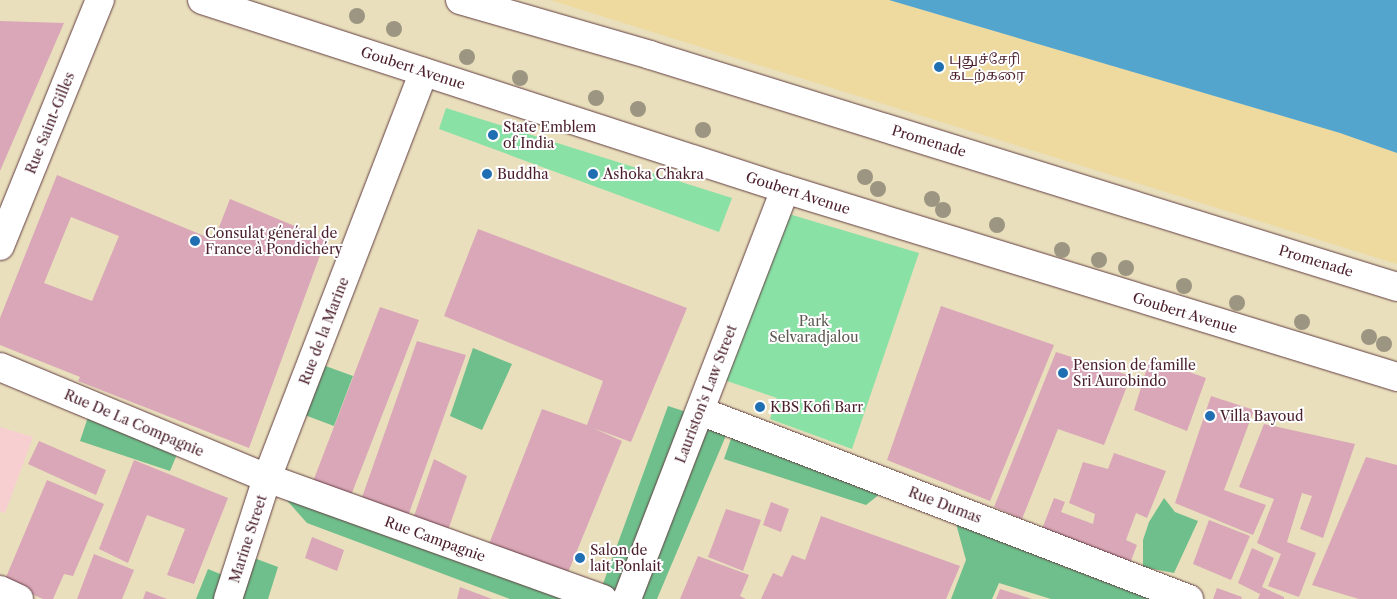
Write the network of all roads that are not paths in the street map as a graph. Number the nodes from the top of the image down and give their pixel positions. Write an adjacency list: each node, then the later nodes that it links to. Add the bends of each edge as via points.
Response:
1 (100, 0): 6 (street, Rue Saint-Gilles)
2 (202, 0): 4 (street, Goubert Avenue)
3 (460, 0): 7 (street, Promenade, via 650,55)
4 (424, 72): 5 (street, Goubert Avenue); 11 (street, Rue de la Marine)
5 (784, 189): 9 (street, Goubert Avenue); 10 (street, Lauriston's Law Street)
6 (0, 246)
7 (1397, 287)
8 (0, 367): 11 (street, Rue De La Compagnie)
9 (1397, 377)
10 (700, 411): 16 (street, Lauriston's Law Street); 17 (street, Rue Dumas)
11 (267, 478): 14 (street, Marine Street); 15 (street, Rue Campagnie)
12 (0, 590): 13 (street)
13 (19, 599)
14 (228, 599)
15 (603, 599)
16 (628, 599)
17 (1189, 599)

